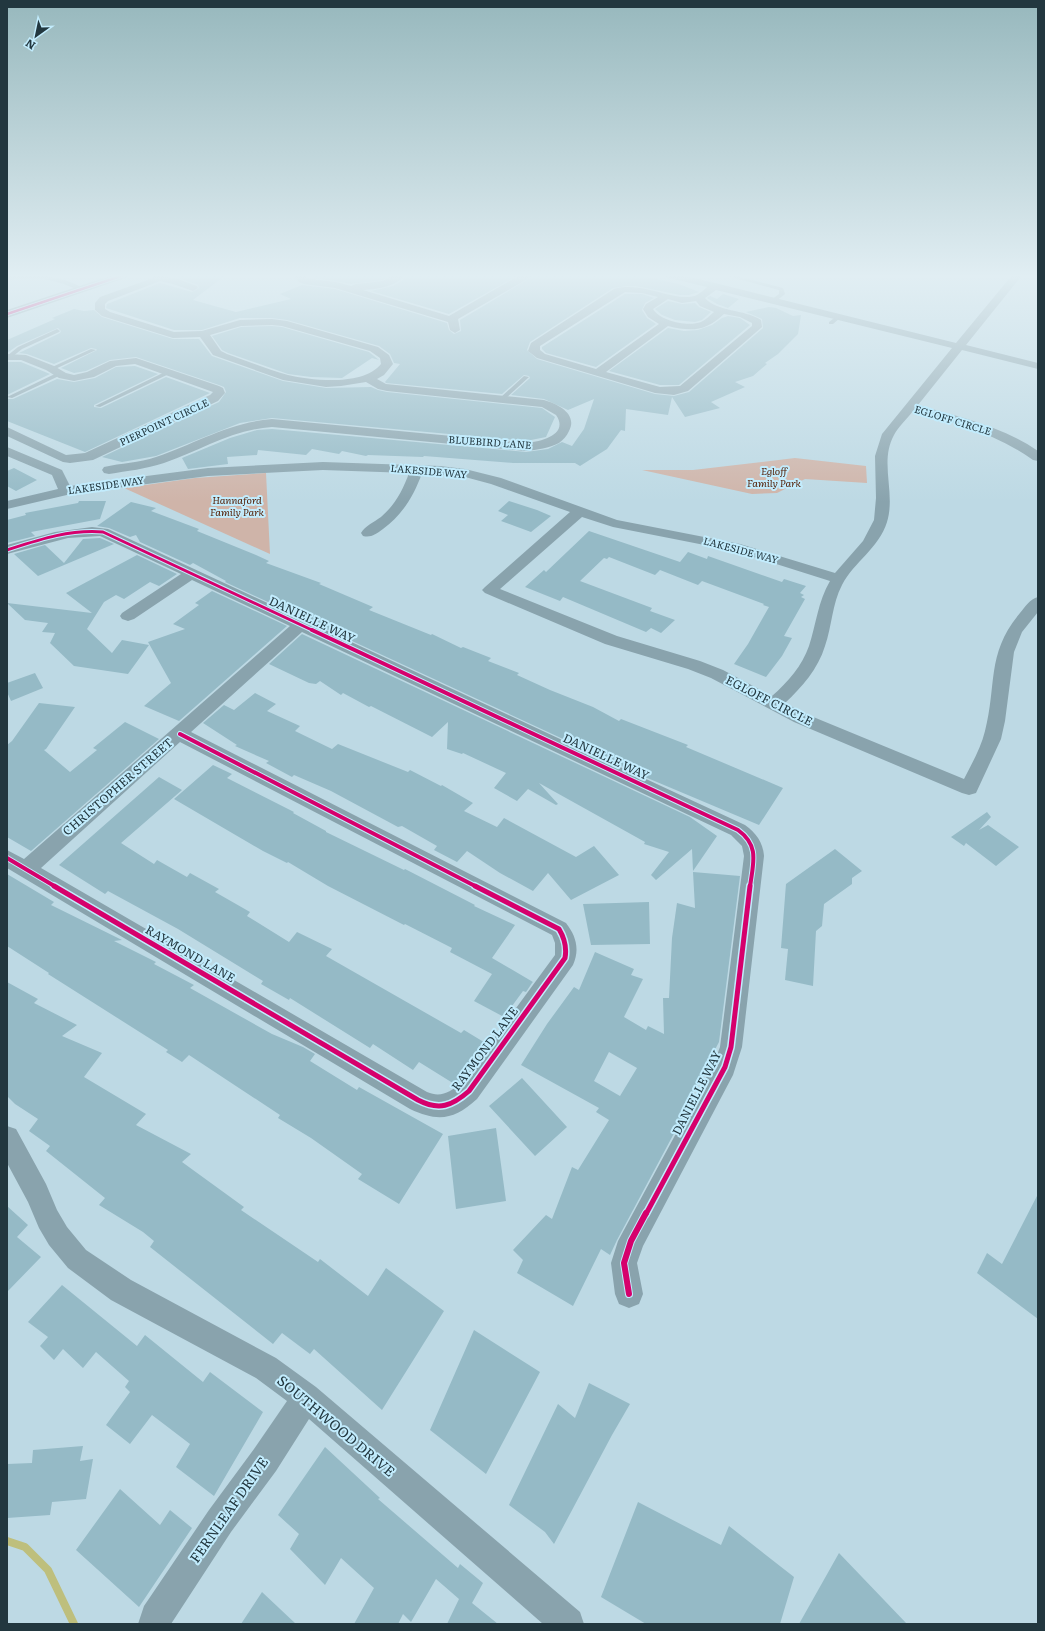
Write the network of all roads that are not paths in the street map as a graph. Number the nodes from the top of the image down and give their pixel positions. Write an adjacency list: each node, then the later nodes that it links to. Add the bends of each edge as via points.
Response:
1 (17, 350): 10 (lane)
2 (93, 350): 12 (lane)
3 (215, 350): 16 (street, via 223,356 288,378 337,383)
4 (374, 350): 16 (street, via 385,357 387,364 380,373)
5 (534, 350): 14 (street, via 541,356)
6 (629, 350): 14 (street)
7 (729, 350): 14 (street, via 684,388 674,391 659,391)
8 (956, 350): 20 (street)
9 (975, 350): 11 (street)
10 (9, 357): 12 (street, PIERPOINT CIRCLE, via 22,357)
11 (1038, 366)
12 (55, 371): 13 (street, PIERPOINT CIRCLE, via 69,378 83,377 114,363 128,361 143,362); 17 (lane)
13 (169, 372): 19 (lane); 21 (street, PIERPOINT CIRCLE, via 215,388 219,393 214,398 80,459 63,458)
14 (597, 373)
15 (526, 376): 18 (lane)
16 (369, 379): 18 (street, BLUEBIRD LANE, via 387,388)
17 (10, 397)
18 (502, 399): 25 (street, BLUEBIRD LANE, via 544,404 559,411 566,421 562,434 551,442 526,446 272,423 258,424 236,429 159,460)
19 (98, 406)
20 (910, 407): 23 (street, EGLOFF CIRCLE, via 985,428); 32 (street, via 888,434 881,452 883,508 878,531)
21 (7, 432)
22 (7, 451): 26 (street, via 57,473)
23 (1038, 456)
24 (417, 469): 26 (street, LAKESIDE WAY, via 323,466 241,469 160,477); 28 (street, LAKESIDE WAY, via 481,477); 29 (street, via 410,491 400,507)
25 (109, 470)
26 (66, 491): 27 (street, LAKESIDE WAY)
27 (7, 505)
28 (580, 511): 32 (street, LAKESIDE WAY, via 633,528 740,548); 36 (street, EGLOFF CIRCLE, via 490,590 612,640 717,674)
29 (368, 532)
30 (7, 550): 31 (street, DANIELLE WAY, via 79,532 95,531 108,534)
31 (191, 574): 34 (street); 35 (street, DANIELLE WAY)
32 (838, 579): 36 (street, via 829,598 810,663 788,692)
33 (1038, 602): 36 (street, EGLOFF CIRCLE, via 1010,641 1005,655 994,734 968,788 800,718)
34 (128, 616)
35 (300, 625): 37 (street, CHRISTOPHER STREET); 41 (street, DANIELLE WAY, via 738,830 751,841 754,856 731,1047 725,1066 631,1241 624,1263)
36 (773, 704)
37 (180, 734): 39 (street, CHRISTOPHER STREET); 39 (street, RAYMOND LANE, via 559,930 565,938 565,958 469,1091 459,1100 447,1106 433,1107 421,1103)
38 (7, 858): 39 (street, RAYMOND LANE)
39 (26, 869)
40 (7, 1138): 42 (street, SOUTHWOOD DRIVE, via 48,1219 77,1259 121,1290 266,1368)
41 (629, 1294)
42 (306, 1397): 43 (street, SOUTHWOOD DRIVE); 44 (street, FERNLEAF DRIVE, via 265,1460 220,1521)
43 (555, 1619)
44 (154, 1624)

